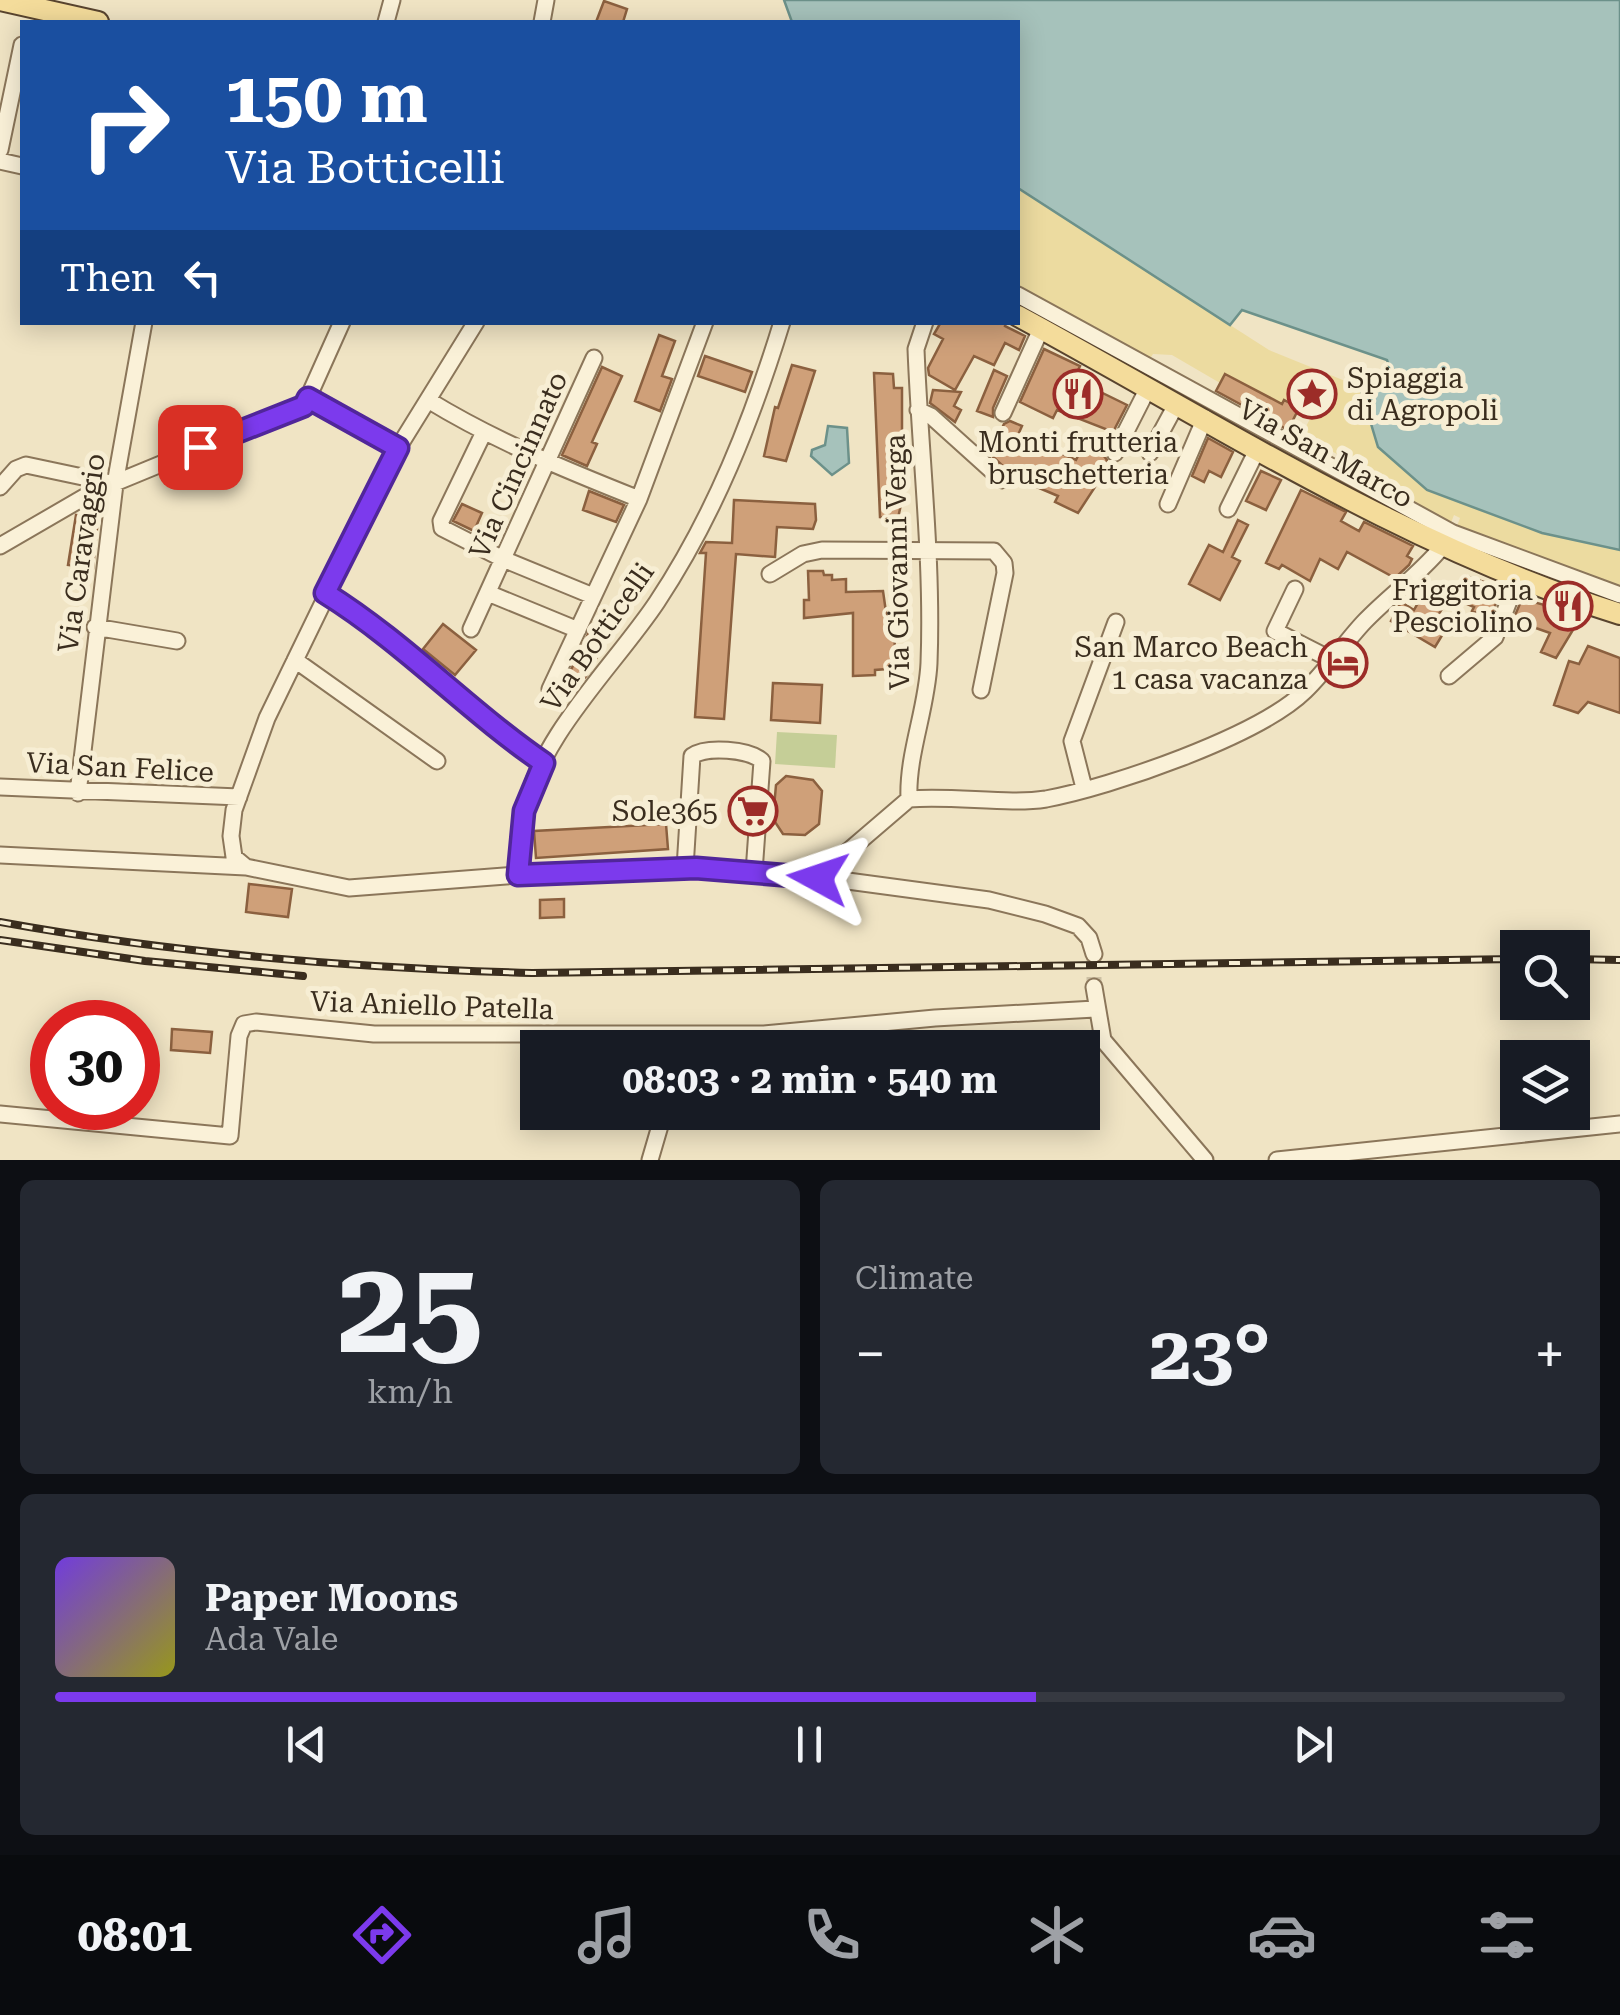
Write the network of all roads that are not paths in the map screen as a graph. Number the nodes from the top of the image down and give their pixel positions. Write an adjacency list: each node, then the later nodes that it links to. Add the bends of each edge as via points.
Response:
1 (0, 0): 2 (main road)
2 (31, 10): 3 (main road)
3 (87, 20)
4 (20, 64): 5 (street)
5 (17, 93): 6 (street)
6 (0, 150)
7 (1020, 296): 45 (street, via 1452,533)
8 (1020, 317): 15 (main road, Via San Marco)
9 (143, 325): 31 (street, Via Caravaggio)
10 (341, 325): 18 (street)
11 (474, 325): 19 (street)
12 (703, 325): 33 (street, Via Botticelli)
13 (781, 325): 59 (street, Via Botticelli, via 731,467 658,601 566,721)
14 (923, 325): 21 (street, Via Giovanni Verga, via 916,349)
15 (1040, 329): 17 (main road, Via San Marco); 22 (street)
16 (594, 358): 29 (street, Via Cincinnato)
17 (1148, 388): 20 (main road, Via San Marco); 27 (street)
18 (308, 398): 25 (street); 31 (street, via 304,406)
19 (428, 400): 24 (street); 25 (street)
20 (1176, 403): 23 (main road, Via San Marco); 28 (street)
21 (918, 410): 30 (street); 38 (street, Via Giovanni Verga)
22 (1004, 413)
23 (1204, 418): 26 (main road, Via San Marco); 34 (street)
24 (484, 432): 29 (street); 39 (street, via 441,522 447,533)
25 (398, 448): 43 (street)
26 (1258, 448): 35 (street); 37 (main road, Via San Marco)
27 (1115, 453)
28 (1150, 453)
29 (547, 463): 33 (street); 39 (street, Via Cincinnato)
30 (1002, 480)
31 (115, 484): 32 (street, via 26,465); 36 (street); 49 (street, Via Caravaggio)
32 (0, 487)
33 (639, 499): 46 (street, Via Botticelli)
34 (1168, 504)
35 (1228, 509)
36 (0, 546)
37 (1442, 547): 41 (main road, Via San Marco); 54 (street)
38 (927, 550): 40 (street, via 822,550); 57 (street, via 994,551 1004,563); 64 (street, Via Giovanni Verga, via 925,710)
39 (503, 560): 44 (street, Via Cincinnato); 46 (street)
40 (770, 574)
41 (1517, 580): 47 (main road, Via San Marco); 55 (street, via 1495,637)
42 (1294, 589): 54 (street, via 1275,632)
43 (325, 593): 53 (street); 59 (street)
44 (488, 593): 50 (street, Via Cincinnato); 51 (street, Via Cincinnato)
45 (1620, 595)
46 (594, 596): 51 (street, Via Botticelli)
47 (1620, 614)
48 (1116, 622): 61 (street, via 1072,740)
49 (95, 627): 52 (street); 62 (street, Via Caravaggio)
50 (471, 629)
51 (578, 630): 56 (street, Via Botticelli)
52 (177, 641)
53 (295, 660): 58 (street); 63 (street)
54 (1332, 660): 61 (street, via 1266,720)
55 (1448, 676)
56 (550, 689)
57 (981, 690)
58 (437, 761)
59 (544, 763): 69 (street, Via Botticelli, via 524,811)
60 (0, 786): 62 (street, Via San Felice)
61 (1084, 788): 64 (street, via 1044,799)
62 (78, 793): 63 (street, Via San Felice)
63 (239, 798): 66 (street, via 230,836 234,857)
64 (909, 799): 70 (street)
65 (0, 855): 66 (street)
66 (246, 867): 69 (street, via 348,888)
67 (685, 868): 68 (street); 68 (street, via 690,767 701,750 754,754 762,761); 69 (street)
68 (754, 872): 70 (street)
69 (518, 875)
70 (818, 878): 71 (street, via 989,900 1045,914 1078,926)
71 (1094, 954)
72 (1094, 988): 73 (street)
73 (1095, 1009): 74 (street, Via Aniello Patella); 80 (street, via 1103,1040)
74 (807, 1030)
75 (520, 1038): 76 (street, Via Aniello Patella, via 244,1024 230,1136)
76 (0, 1114)
77 (1620, 1124): 81 (street)
78 (659, 1130): 79 (street)
79 (650, 1160)
80 (1205, 1160)
81 (1278, 1160)

